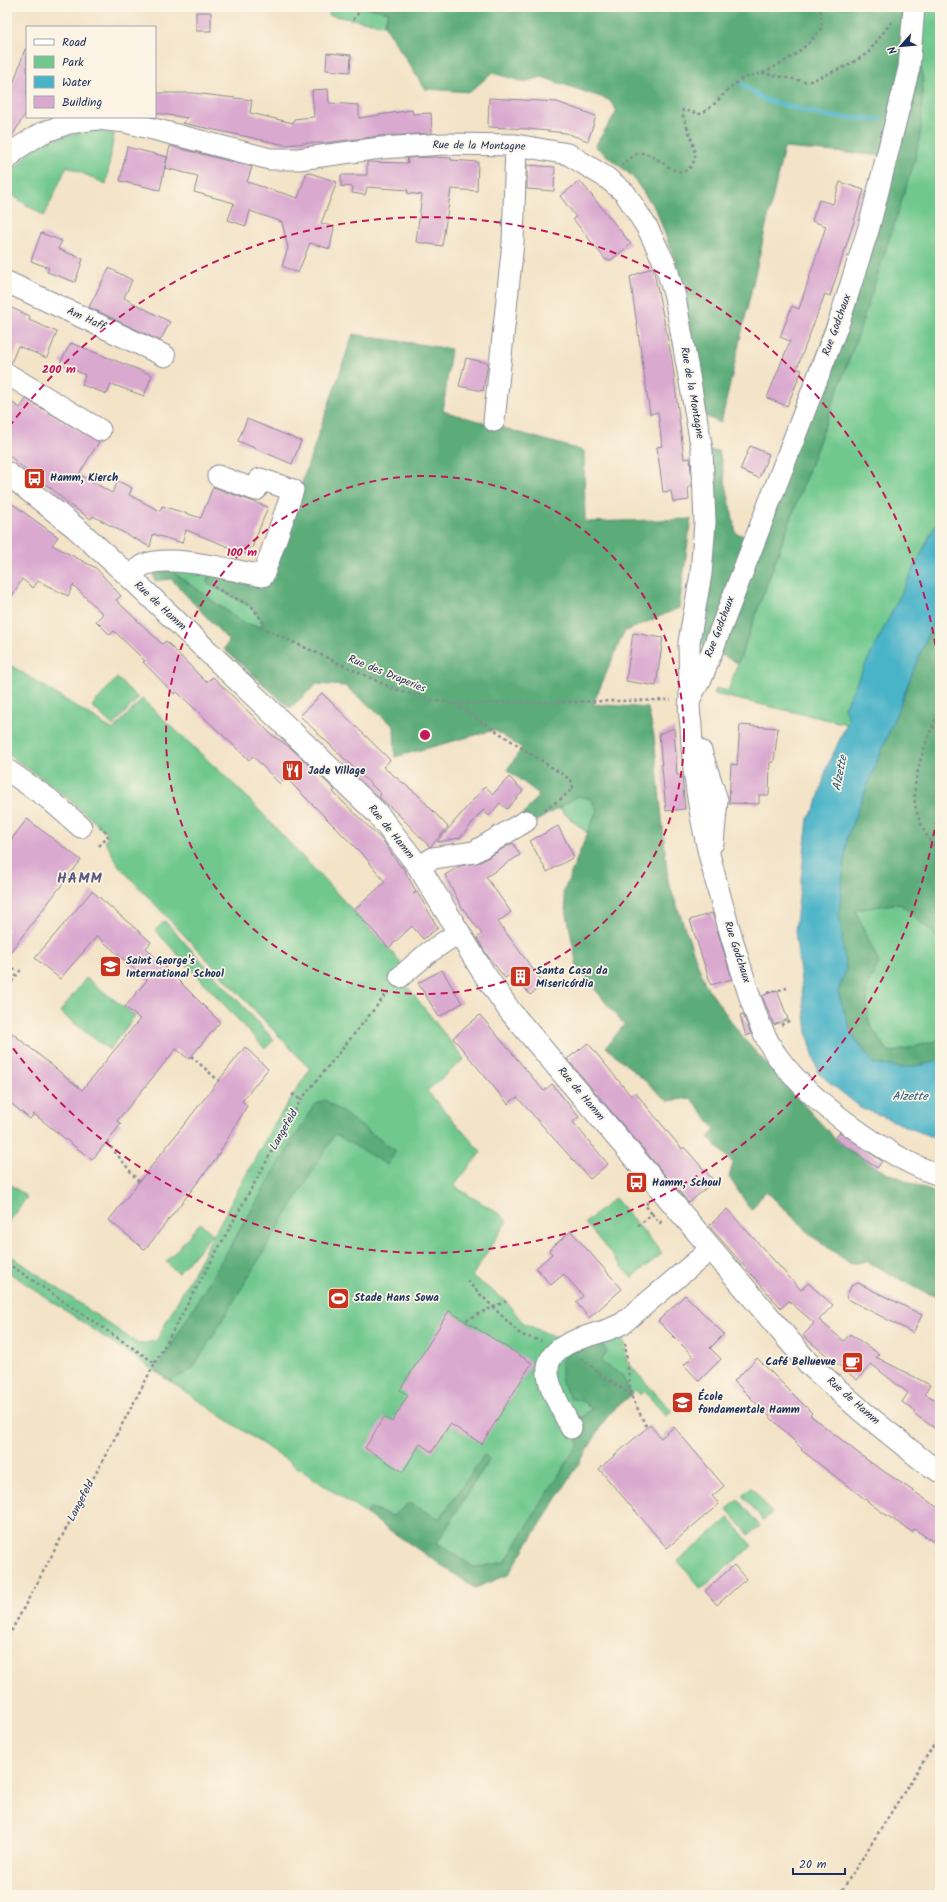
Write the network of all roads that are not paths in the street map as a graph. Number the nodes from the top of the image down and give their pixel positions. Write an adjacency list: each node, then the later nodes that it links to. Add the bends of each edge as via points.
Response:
1 (905, 10): 12 (street, Rue Godchaux, via 909,68 868,227 839,322 702,677)
2 (516, 144): 3 (street, Rue de la Montagne, via 445,144 270,159 126,122 97,119 68,123 42,133 18,148); 7 (street, via 513,243); 12 (street, Rue de la Montagne, via 568,154 607,178 625,193 648,229 666,266 675,297 702,450 705,522 701,574 689,642)
3 (7, 159)
4 (7, 282): 5 (street, Am Haff)
5 (165, 356)
6 (7, 374): 8 (street)
7 (494, 420)
8 (100, 430)
9 (7, 473): 11 (main road, Rue de Hamm, via 76,528)
10 (218, 476): 11 (street, via 256,490 260,479 293,490 263,576 199,563 160,561 143,565)
11 (131, 578): 16 (main road, Rue de Hamm, via 372,807)
12 (690, 699): 19 (street, Rue Godchaux, via 691,745 697,796 717,889 743,975 764,1032 779,1058 798,1081 835,1113 891,1152)
13 (7, 771): 15 (street, via 49,799)
14 (526, 821): 16 (street, via 474,852 433,858)
15 (81, 827)
16 (419, 867): 17 (main road, Rue de Hamm)
17 (459, 932): 18 (street, via 428,953); 20 (main road, Rue de Hamm, via 510,1011)
18 (400, 977)
19 (940, 1175)
20 (711, 1249): 21 (street, via 623,1323 613,1329 570,1343 558,1349 549,1359 546,1372); 22 (main road, Rue de Hamm, via 809,1364 926,1463)
21 (570, 1428)
22 (940, 1471)

